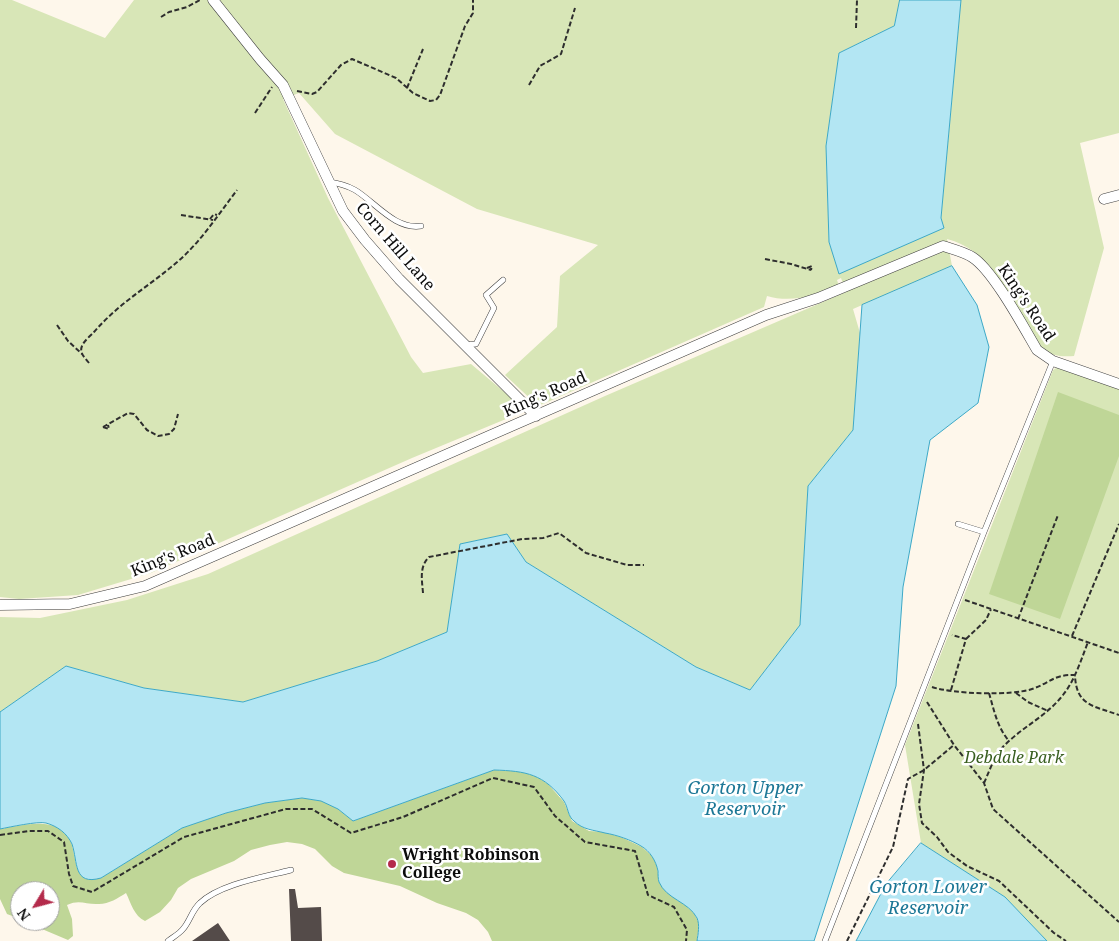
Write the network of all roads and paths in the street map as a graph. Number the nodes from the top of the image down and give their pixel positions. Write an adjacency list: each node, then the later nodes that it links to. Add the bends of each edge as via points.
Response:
1 (200, 0): 6 (path)
2 (213, 0): 9 (street, Corn Hill Lane)
3 (473, 0): 11 (path, via 473,14 465,26 438,98 430,100)
4 (857, 0): 7 (path)
5 (575, 8): 10 (path, via 561,54 540,66)
6 (161, 17)
7 (856, 28)
8 (423, 49): 11 (path)
9 (282, 82): 11 (path, via 290,89 312,94 323,87 341,65 352,59 396,78); 12 (path, via 267,94); 13 (street, Corn Hill Lane)
10 (529, 85)
11 (407, 88)
12 (255, 112)
13 (328, 182): 19 (lane, via 355,190 406,225); 26 (street, Corn Hill Lane, via 343,211 365,240)
14 (237, 190): 18 (path)
15 (1119, 195): 16 (street)
16 (1104, 198)
17 (181, 215): 18 (path)
18 (212, 220): 24 (path, via 176,263 117,308)
19 (421, 226)
20 (765, 259): 21 (path)
21 (806, 269)
22 (503, 280): 26 (lane, via 486,295 494,308 476,344)
23 (57, 325): 25 (path)
24 (85, 343): 25 (path); 27 (path)
25 (73, 344): 27 (path)
26 (465, 345): 32 (street, Corn Hill Lane)
27 (82, 354): 29 (path)
28 (1053, 361): 30 (street); 32 (street, King's Road, via 1037,350 1009,302 983,267 972,256 943,246 818,298 766,315); 37 (lane)
29 (89, 363)
30 (1119, 384)
31 (178, 414): 33 (path, via 174,429 169,434 158,436 147,430 134,414 128,413)
32 (536, 416): 41 (street, King's Road, via 145,586 70,604)
33 (108, 423)
34 (1058, 516): 43 (path)
35 (958, 524): 37 (lane)
36 (1119, 524): 45 (path)
37 (984, 532): 40 (lane)
38 (644, 565): 39 (path, via 627,565 586,553 559,533 429,557 421,574)
39 (423, 593)
40 (959, 597): 42 (path); 44 (lane)
41 (0, 605)
42 (991, 609): 43 (path); 46 (path, via 986,620)
43 (1018, 619): 45 (path)
44 (945, 633): 46 (path); 50 (lane)
45 (1072, 636): 47 (path)
46 (966, 639): 51 (path)
47 (1088, 642): 48 (path); 49 (path)
48 (1119, 653)
49 (1075, 674): 52 (path, via 1062,674 1032,689); 55 (path, via 1064,694); 56 (path, via 1075,688 1082,698 1091,705)
50 (925, 684): 51 (path); 67 (lane)
51 (951, 690): 53 (path)
52 (1016, 692): 53 (path); 55 (path)
53 (989, 693): 58 (path, via 997,721)
54 (924, 709): 59 (path, via 926,701)
55 (1048, 712): 58 (path)
56 (1119, 715)
57 (921, 717): 60 (path, via 918,724)
58 (1009, 742): 61 (path, via 1000,749)
59 (954, 744): 60 (path); 61 (path)
60 (924, 770): 68 (path, via 908,779 893,847); 69 (path, via 919,804 922,823 948,852 967,866 999,881)
61 (984, 783): 64 (path, via 993,809)
62 (0, 835): 66 (path, via 48,831 64,842 73,886 92,892 184,837 286,808 312,809 351,833 403,817 494,778 534,787 555,816 585,842 635,851 648,895 674,907 687,930)
63 (291, 870): 65 (lane, via 225,888 209,896 192,913 182,931)
64 (1119, 922)
65 (168, 941)
66 (686, 941)
67 (825, 941)
68 (847, 941)
69 (1066, 941)

